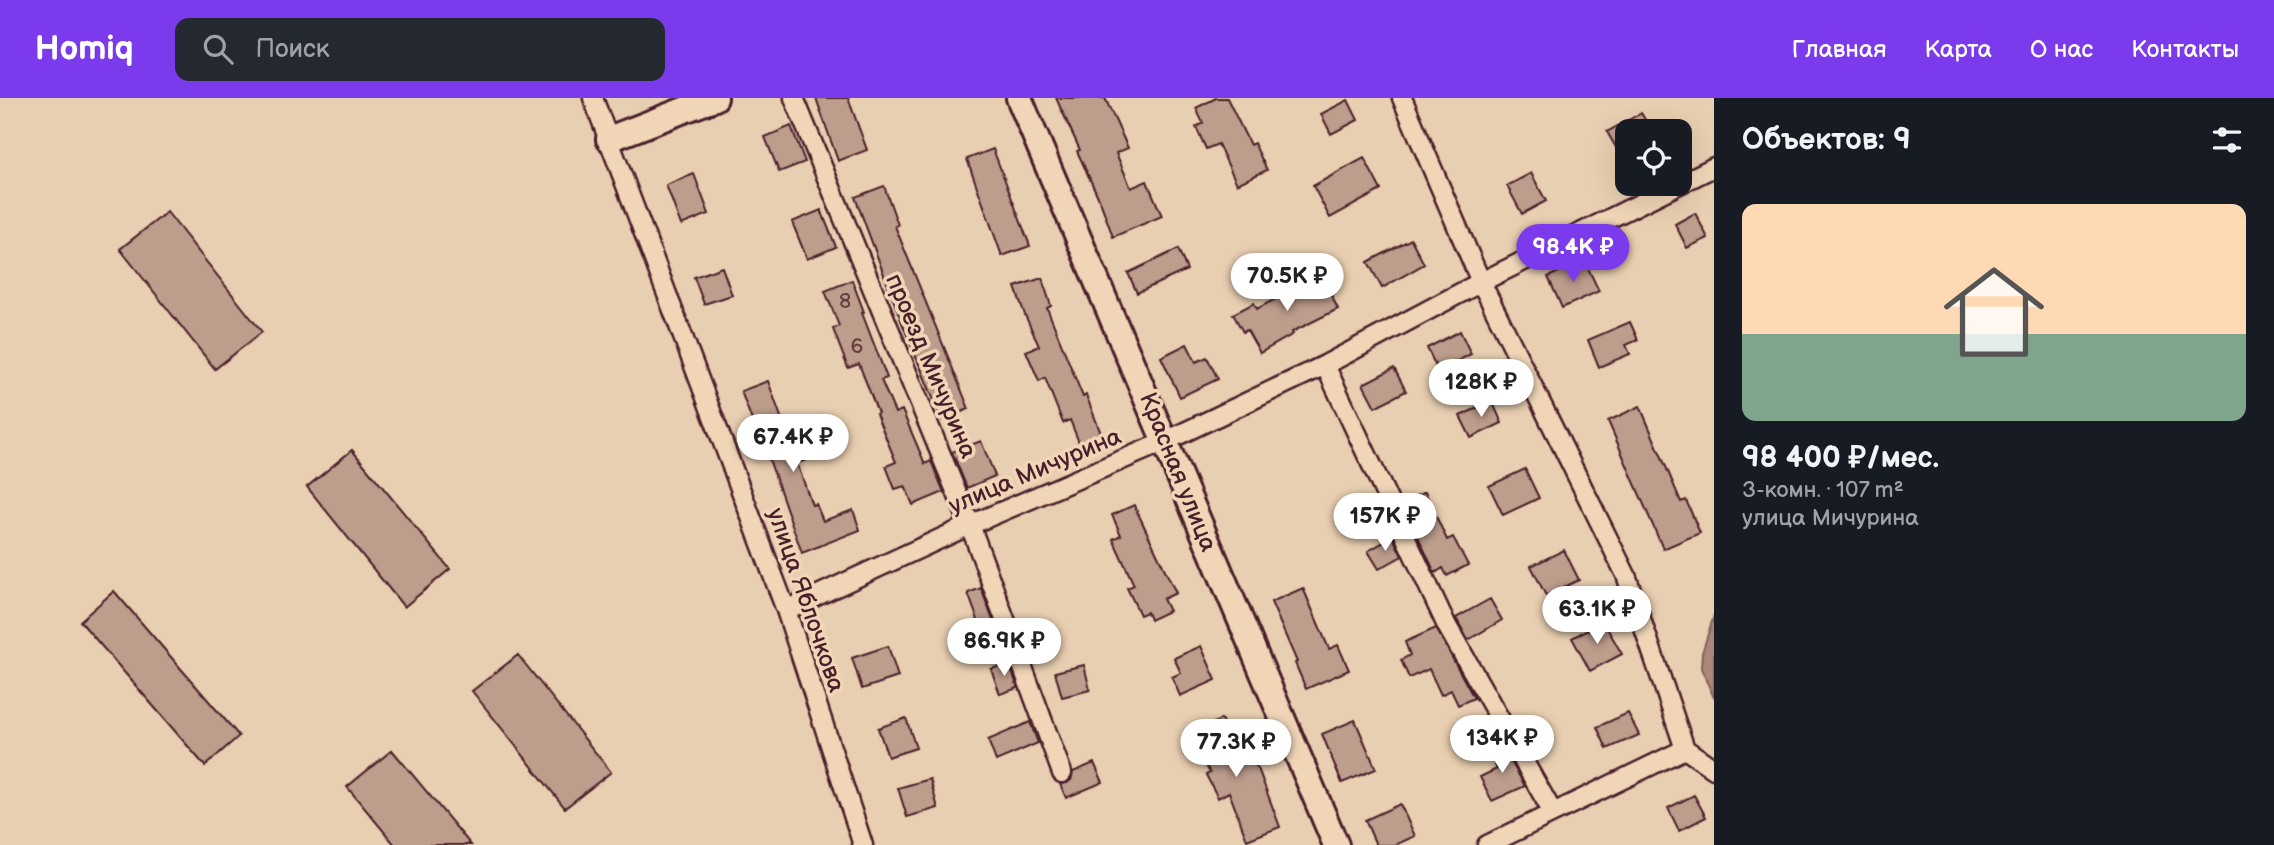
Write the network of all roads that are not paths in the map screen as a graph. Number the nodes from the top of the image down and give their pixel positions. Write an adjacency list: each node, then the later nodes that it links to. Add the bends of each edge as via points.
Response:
1 (593, 98): 6 (street, улица Яблочкова)
2 (715, 98): 6 (main road)
3 (793, 98): 11 (street, проезд Мичурина)
4 (1019, 98): 10 (main road, Красная улица)
5 (1402, 98): 8 (street)
6 (609, 139): 12 (street, улица Яблочкова)
7 (1714, 167): 8 (street, улица Мичурина)
8 (1481, 282): 9 (street, улица Мичурина); 13 (street, via 1626,575)
9 (1325, 365): 10 (street, улица Мичурина); 16 (street, via 1447,626)
10 (1166, 441): 11 (street, улица Мичурина); 18 (main road, Красная улица)
11 (970, 524): 12 (street, улица Мичурина); 15 (street, проезд Мичурина)
12 (786, 610): 17 (street, улица Яблочкова)
13 (1685, 749): 14 (street); 16 (street)
14 (1714, 769)
15 (1062, 773)
16 (1553, 813): 19 (street)
17 (863, 845)
18 (1336, 845)
19 (1487, 845)

